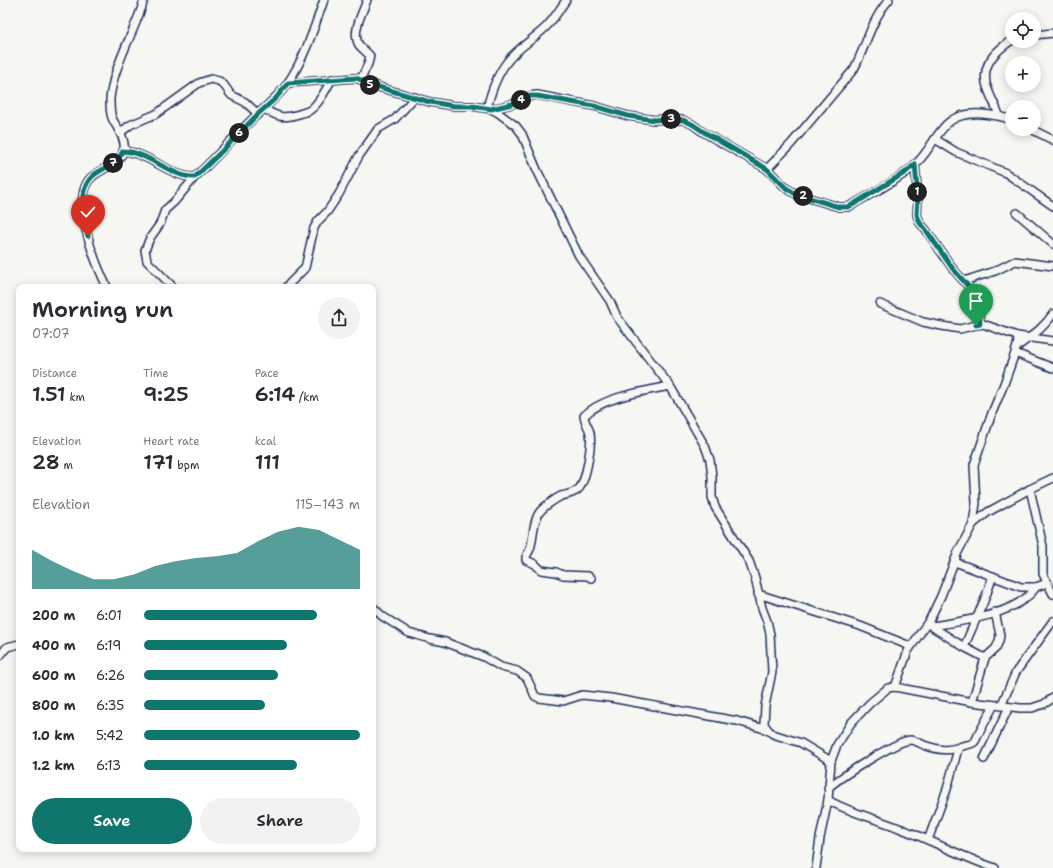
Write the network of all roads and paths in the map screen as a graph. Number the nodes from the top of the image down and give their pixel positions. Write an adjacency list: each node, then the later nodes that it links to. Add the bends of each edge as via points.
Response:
1 (144, 0): 18 (street, via 118,65 110,99 112,117)
2 (324, 0): 11 (street, via 303,55)
3 (367, 0): 9 (street, via 356,38 370,56)
4 (566, 0): 13 (street, via 546,28 507,62 496,80)
5 (889, 0): 24 (street, via 873,24 854,69)
6 (1053, 33): 7 (street)
7 (1041, 34)
8 (1005, 45): 16 (street, via 990,59 986,71 986,83)
9 (361, 79): 10 (street, via 350,77); 12 (street)
10 (332, 80): 11 (street); 14 (street, via 320,100 303,113 283,117 275,116)
11 (288, 83): 14 (street)
12 (415, 97): 13 (street, via 454,106); 33 (street, via 394,119 378,129 359,156 339,194 314,228 304,268)
13 (489, 108): 24 (street, via 537,96 594,106 628,116 655,120 683,120); 42 (street, via 506,118 522,134 580,256 610,301 617,317)
14 (264, 109): 15 (street)
15 (258, 114): 18 (street, via 245,102 231,95 219,81 211,79 199,83 162,111 130,125); 25 (street)
16 (999, 115): 17 (street); 20 (street, via 960,116 944,126)
17 (1005, 117)
18 (120, 133): 22 (street, via 125,148)
19 (1041, 134): 21 (street)
20 (935, 139): 23 (street); 26 (street, via 956,152 1006,173)
21 (1053, 140)
22 (123, 151): 25 (street, via 142,156 189,177); 31 (street, via 117,160 90,178 82,201 88,236 97,267)
23 (915, 164): 24 (street, via 848,207 832,206 796,194); 30 (street, via 917,215 920,223)
24 (767, 169)
25 (195, 177): 32 (street, via 165,210 145,250 147,261)
26 (1053, 206)
27 (1017, 213): 28 (street)
28 (1053, 244)
29 (1053, 266): 30 (street, via 1015,261 995,272)
30 (964, 281): 36 (street, via 979,312)
31 (106, 284)
32 (170, 284)
33 (289, 284)
34 (880, 304): 36 (street, via 923,322 942,326 960,329)
35 (1053, 314): 38 (street, via 1046,325)
36 (980, 324): 37 (street)
37 (1017, 336): 38 (street); 40 (street)
38 (1030, 338): 39 (street); 40 (street)
39 (1053, 341)
40 (1016, 350): 41 (street); 45 (street, via 975,462 976,503)
41 (1053, 368)
42 (670, 386): 48 (street, via 612,400 585,414 584,421 590,436 582,484 576,491 559,497 538,514 526,560 541,570); 51 (street, via 710,460 715,507 749,561)
43 (1053, 478): 44 (street)
44 (1030, 489): 45 (street, via 988,512); 49 (street, via 1043,546 1043,574)
45 (973, 524): 46 (street)
46 (954, 562): 47 (street); 57 (street)
47 (993, 576): 50 (street, via 1021,587); 55 (street)
48 (591, 578)
49 (1046, 583): 50 (street); 52 (street)
50 (1036, 587): 54 (street, via 1017,603)
51 (758, 594): 59 (street, via 860,626); 67 (street, via 767,621 771,654 772,672 764,719)
52 (1053, 594)
53 (376, 610): 67 (street, via 409,633 445,642 484,657 501,667 517,671 527,678 539,698 563,701 577,695 611,698 738,721)
54 (995, 612): 55 (street); 62 (street, via 999,641)
55 (976, 619): 57 (street); 60 (street)
56 (1053, 621): 66 (street, via 1016,672)
57 (930, 625): 59 (street); 60 (street)
58 (16, 645): 61 (street, via 7,647)
59 (910, 646): 63 (street)
60 (964, 647): 62 (street)
61 (0, 656)
62 (986, 658): 65 (street)
63 (895, 687): 65 (street); 70 (street, via 882,692 852,723 837,745)
64 (1053, 698): 66 (street, via 1032,708)
65 (972, 702): 66 (street)
66 (1001, 706): 68 (street, via 975,743); 69 (street)
67 (768, 730): 70 (street, via 801,743)
68 (958, 748): 71 (street, via 940,750 913,740 905,741 884,751); 73 (street)
69 (984, 760)
70 (831, 761): 71 (street)
71 (828, 788): 72 (street)
72 (828, 800): 73 (street); 74 (street)
73 (928, 840): 75 (street, via 975,862)
74 (816, 868)
75 (995, 868)

